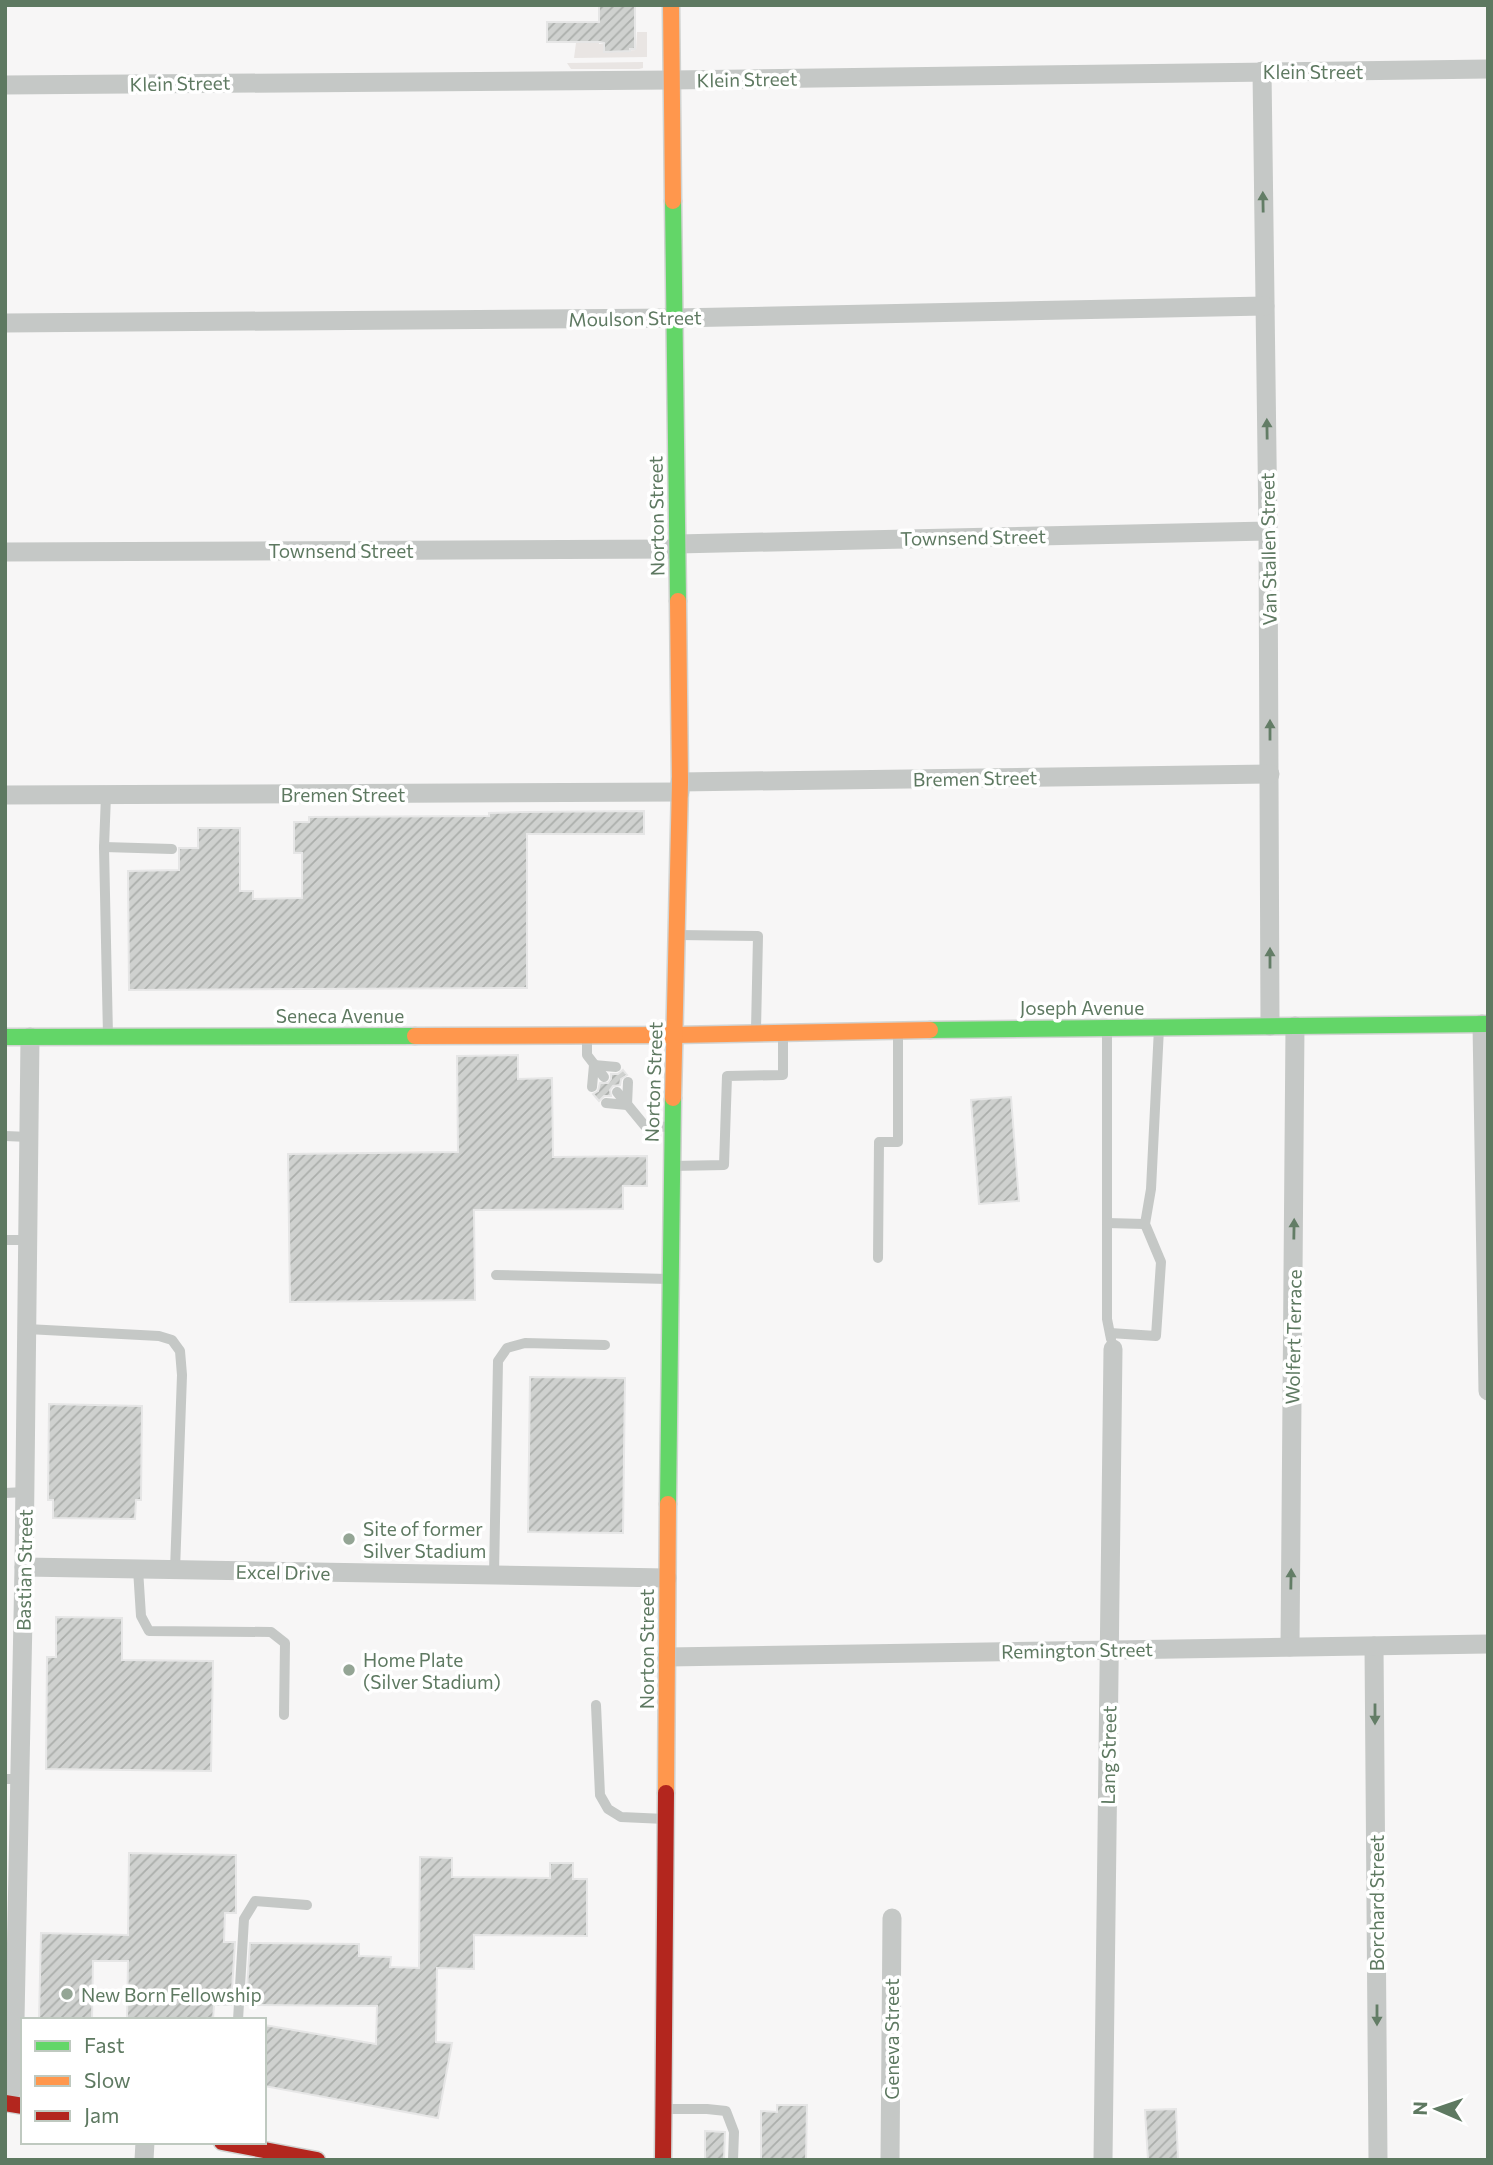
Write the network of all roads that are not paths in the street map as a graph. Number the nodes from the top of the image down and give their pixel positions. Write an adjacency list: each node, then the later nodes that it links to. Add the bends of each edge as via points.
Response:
1 (671, 5): 4 (main road, Norton Street)
2 (1488, 69): 3 (street, Klein Street)
3 (1262, 71): 4 (street, Klein Street); 6 (street, Van Stallen Street, one-way to 3)
4 (672, 80): 5 (street, Klein Street); 7 (main road, Norton Street)
5 (5, 85)
6 (1265, 306): 7 (street, Moulson Street); 9 (street, Van Stallen Street, one-way to 6)
7 (674, 318): 8 (street, Moulson Street); 10 (main road, Norton Street)
8 (5, 323)
9 (1268, 531): 10 (street, Townsend Street); 12 (street, Van Stallen Street, one-way to 9)
10 (677, 546): 11 (street, Townsend Street); 13 (main road, Norton Street)
11 (5, 552)
12 (1270, 774): 13 (street, Bremen Street); 20 (street, Van Stallen Street, one-way to 12)
13 (680, 787): 14 (street, Bremen Street); 18 (main road, Norton Street)
14 (106, 794): 15 (street, Bremen Street); 16 (lane)
15 (5, 795)
16 (104, 847): 17 (lane); 31 (lane)
17 (172, 849)
18 (678, 936): 26 (lane, via 758,936); 27 (main road, Norton Street)
19 (1485, 1024): 21 (main road, Joseph Avenue); 54 (street)
20 (1270, 1026): 21 (main road, Joseph Avenue); 23 (main road, Joseph Avenue)
21 (1296, 1026): 63 (street, Wolfert Terrace, one-way to 21)
22 (1107, 1028): 23 (main road, Joseph Avenue); 24 (main road, Joseph Avenue); 44 (lane)
23 (1159, 1028): 45 (lane)
24 (898, 1030): 25 (main road, Joseph Avenue); 48 (lane, via 898,1142 879,1142)
25 (783, 1031): 26 (main road, Joseph Avenue); 43 (lane, via 783,1075 727,1076 724,1165)
26 (756, 1032): 27 (main road, Joseph Avenue)
27 (676, 1034): 28 (main road, Seneca Avenue); 40 (main road, Norton Street)
28 (587, 1035): 31 (main road, Seneca Avenue); 32 (lane, via 587,1055)
29 (5, 1037): 30 (main road, Seneca Avenue)
30 (30, 1037): 31 (main road, Seneca Avenue); 42 (street, Bastian Street)
31 (108, 1037)
32 (594, 1065): 33 (lane); 34 (lane); 36 (lane)
33 (616, 1067)
34 (604, 1077)
35 (628, 1082): 39 (lane)
36 (592, 1087)
37 (617, 1093): 39 (lane)
38 (606, 1102): 39 (lane)
39 (627, 1105): 40 (lane, via 645,1126)
40 (673, 1128): 43 (main road, Norton Street)
41 (5, 1136): 42 (lane)
42 (29, 1137): 47 (street, Bastian Street)
43 (672, 1166): 50 (main road, Norton Street)
44 (1107, 1223): 45 (lane); 52 (lane, via 1107,1319)
45 (1145, 1224): 52 (lane, via 1161,1262 1156,1336)
46 (5, 1240): 47 (lane)
47 (27, 1240): 51 (street, Bastian Street)
48 (878, 1258)
49 (496, 1275): 50 (lane)
50 (670, 1279): 60 (main road, Norton Street)
51 (27, 1329): 55 (street, Bastian Street); 58 (lane, via 159,1336 172,1340 180,1351)
52 (1112, 1341): 64 (street, Lang Street)
53 (605, 1345): 59 (lane, via 525,1343 507,1348 498,1360)
54 (1488, 1391)
55 (15, 1493): 56 (street, Bastian Street)
56 (24, 1567): 57 (street, Excel Drive); 68 (street, Bastian Street)
57 (138, 1569): 58 (street, Excel Drive); 67 (lane, via 141,1616 149,1631 271,1632 285,1643)
58 (175, 1570): 59 (street, Excel Drive)
59 (494, 1575): 60 (street, Excel Drive)
60 (667, 1578): 65 (main road, Norton Street)
61 (1488, 1644): 62 (street, Remington Street)
62 (1374, 1646): 63 (street, Remington Street); 81 (street, Borchard Street, one-way to 81)
63 (1290, 1647): 64 (street, Remington Street)
64 (1109, 1650): 65 (street, Remington Street); 80 (street, Lang Street)
65 (667, 1657): 69 (main road, Norton Street)
66 (596, 1705): 69 (lane, via 600,1795 608,1809 621,1817)
67 (284, 1715)
68 (13, 1779): 73 (street, Bastian Street)
69 (666, 1819): 74 (main road, Norton Street)
70 (307, 1905): 72 (lane, via 255,1901 244,1919)
71 (892, 1918): 79 (street, Geneva Street)
72 (238, 2018)
73 (12, 2104)
74 (663, 2109): 77 (main road, Norton Street); 78 (lane, via 726,2111 734,2132)
75 (232, 2144): 76 (main road)
76 (317, 2160)
77 (663, 2160)
78 (733, 2160)
79 (890, 2160)
80 (1103, 2160)
81 (1378, 2160)

